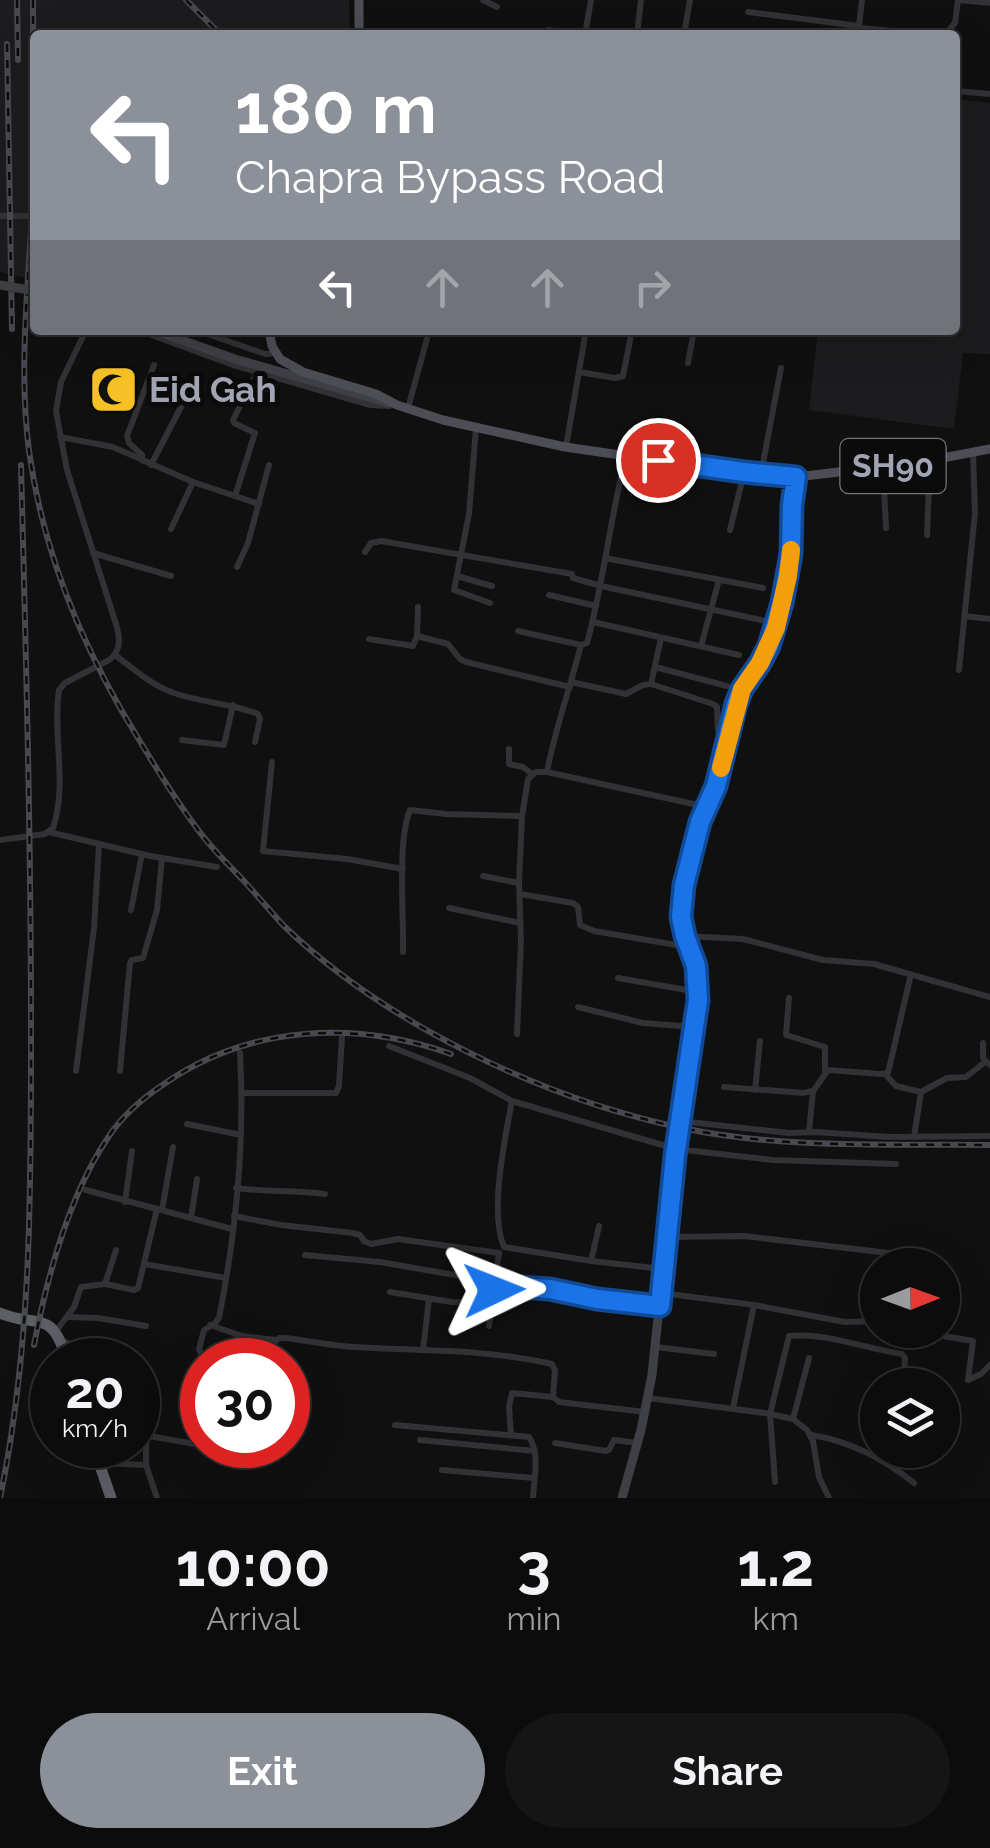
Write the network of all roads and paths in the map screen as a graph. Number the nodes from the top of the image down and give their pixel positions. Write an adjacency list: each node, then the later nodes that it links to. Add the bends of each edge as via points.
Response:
1 (360, 0): 11 (main road)
2 (483, 0): 9 (street)
3 (592, 0): 12 (street)
4 (641, 0): 13 (street)
5 (690, 0): 14 (street)
6 (862, 0): 15 (street)
7 (959, 0): 8 (street); 16 (street)
8 (990, 4)
9 (497, 7)
10 (748, 12): 15 (street)
11 (360, 30)
12 (583, 30)
13 (638, 30)
14 (685, 30)
15 (859, 30)
16 (947, 30)
17 (960, 91): 18 (street)
18 (990, 94)
19 (0, 216): 20 (street)
20 (30, 216)
21 (0, 284): 22 (street, bridge)
22 (30, 290)
23 (84, 335): 42 (street, via 58,392)
24 (152, 335): 36 (street)
25 (167, 335): 39 (street)
26 (210, 335): 32 (street)
27 (270, 335): 32 (main road)
28 (585, 335): 37 (street)
29 (631, 335): 37 (street, via 623,376)
30 (693, 335): 33 (street)
31 (427, 339): 40 (street)
32 (276, 354): 39 (main road, SH90, via 289,366)
33 (688, 363)
34 (154, 365): 47 (street, via 127,438)
35 (781, 368): 53 (street)
36 (257, 372): 39 (street, via 370,405); 56 (street, via 233,420 255,433)
37 (579, 372): 43 (street)
38 (182, 405): 49 (street)
39 (397, 405): 40 (main road, SH90)
40 (408, 408): 41 (main road, SH90)
41 (476, 428): 43 (main road, SH90); 64 (street)
42 (60, 437): 47 (street); 63 (street)
43 (566, 447): 46 (main road, SH90)
44 (990, 449): 45 (main road, SH90)
45 (973, 452): 48 (main road, SH90); 78 (street, via 975,513)
46 (626, 455): 52 (main road, SH90); 65 (street)
47 (142, 460): 49 (street)
48 (930, 460): 51 (main road, SH90); 61 (street)
49 (152, 464): 55 (street)
50 (269, 465): 57 (street)
51 (883, 467): 54 (main road, SH90); 58 (street)
52 (744, 472): 53 (main road, SH90); 60 (street)
53 (761, 474): 54 (main road, SH90)
54 (796, 477): 81 (street)
55 (193, 482): 56 (street); 59 (street)
56 (235, 496): 57 (street)
57 (259, 504): 66 (street)
58 (886, 528)
59 (171, 529)
60 (730, 530)
61 (926, 535)
62 (365, 552): 64 (street, via 381,542)
63 (93, 553): 67 (street); 88 (street, via 119,634)
64 (462, 555): 68 (street); 71 (street, via 572,574)
65 (605, 558): 69 (street); 71 (street)
66 (237, 567)
67 (170, 576)
68 (457, 576): 70 (street); 74 (street, via 454,590)
69 (719, 580): 72 (street); 77 (street)
70 (492, 586)
71 (601, 586): 75 (street); 77 (street)
72 (764, 588)
73 (549, 595): 75 (street)
74 (490, 602)
75 (596, 606): 80 (street)
76 (418, 607): 83 (street)
77 (712, 610): 81 (street); 87 (street)
78 (964, 616): 79 (street); 91 (street)
79 (990, 618)
80 (592, 622): 84 (street); 86 (street)
81 (777, 623): 97 (street, via 742,689)
82 (518, 631): 86 (street)
83 (418, 636): 85 (street, via 412,646); 93 (street, via 448,644 466,662)
84 (661, 638): 87 (street); 90 (street)
85 (369, 639)
86 (581, 645): 93 (street)
87 (701, 647): 89 (street)
88 (115, 655): 95 (street, via 162,688); 105 (street, via 59,690 59,789)
89 (739, 655)
90 (655, 667): 92 (street); 94 (street)
91 (959, 670)
92 (652, 684): 93 (street, via 626,694); 97 (street, via 716,705 718,731)
93 (571, 685): 101 (street)
94 (728, 686)
95 (233, 705): 96 (street, via 224,745); 98 (street, via 260,715)
96 (182, 740)
97 (727, 740): 103 (street)
98 (255, 742)
99 (508, 748): 102 (street, via 509,764)
100 (272, 762): 111 (street, via 264,852)
101 (547, 772): 102 (street); 103 (street)
102 (532, 774): 104 (street)
103 (707, 807): 118 (street, via 684,885)
104 (522, 816): 111 (street, via 410,810); 113 (street)
105 (50, 832): 106 (street); 107 (street)
106 (0, 840)
107 (98, 845): 108 (street); 135 (street)
108 (142, 854): 109 (street); 116 (street)
109 (162, 858): 110 (street); 136 (street, via 154,926 143,958 130,963)
110 (217, 867)
111 (403, 869): 120 (street)
112 (483, 876): 113 (street)
113 (520, 883): 114 (street)
114 (520, 894): 117 (street); 119 (street, via 573,903 580,925 594,931)
115 (449, 908): 117 (street)
116 (131, 910)
117 (520, 923): 128 (street)
118 (685, 936): 119 (street); 121 (street, via 755,941)
119 (690, 947): 123 (street)
120 (403, 952)
121 (911, 974): 125 (street); 138 (street)
122 (618, 978): 123 (street)
123 (698, 992): 127 (street)
124 (789, 998): 137 (street, via 786,1036 826,1048)
125 (990, 998)
126 (578, 1007): 127 (street)
127 (694, 1027): 145 (street)
128 (516, 1034)
129 (342, 1038): 143 (street, via 336,1093)
130 (760, 1042): 140 (street)
131 (982, 1043): 134 (street)
132 (389, 1046): 144 (street)
133 (240, 1053): 143 (street)
134 (987, 1064): 142 (street)
135 (76, 1070)
136 (120, 1070)
137 (825, 1071): 138 (street); 141 (street)
138 (884, 1074): 142 (street, via 896,1086)
139 (724, 1087): 140 (street)
140 (755, 1090): 141 (street)
141 (814, 1090): 147 (street)
142 (921, 1092): 150 (street)
143 (241, 1093): 148 (street)
144 (512, 1101): 151 (street); 166 (street, via 497,1194)
145 (680, 1121): 147 (street); 151 (street)
146 (187, 1124): 148 (street)
147 (809, 1132): 150 (street)
148 (241, 1134): 156 (street)
149 (990, 1136): 150 (street)
150 (914, 1137)
151 (676, 1145): 154 (street, via 802,1162); 165 (street)
152 (174, 1146): 160 (street)
153 (132, 1151): 159 (street)
154 (896, 1164)
155 (197, 1180): 162 (street)
156 (236, 1188): 158 (street); 161 (street)
157 (86, 1190): 159 (street)
158 (325, 1194)
159 (125, 1202): 160 (street)
160 (160, 1210): 162 (street); 172 (street)
161 (234, 1216): 164 (street); 169 (street, via 357,1234 370,1244 398,1239)
162 (191, 1218): 164 (street)
163 (599, 1226): 171 (street)
164 (232, 1229): 174 (street)
165 (668, 1238): 168 (street, via 744,1236); 173 (street)
166 (501, 1242): 169 (street); 171 (street)
167 (116, 1250): 175 (street)
168 (860, 1250)
169 (499, 1253): 176 (street)
170 (306, 1255): 176 (street, via 380,1262)
171 (591, 1261): 173 (street)
172 (144, 1264): 174 (street); 175 (street, via 136,1290)
173 (664, 1270): 178 (street)
174 (226, 1278): 186 (street, via 219,1318)
175 (104, 1284): 184 (street, via 82,1286)
176 (494, 1286): 180 (street); 182 (street)
177 (390, 1292): 179 (street)
178 (662, 1293): 181 (street); 182 (street)
179 (430, 1299): 180 (street); 196 (street)
180 (492, 1303): 188 (street)
181 (754, 1305): 185 (street); 203 (street)
182 (660, 1306): 195 (street)
183 (2, 1316): 189 (highway, via 39,1321)
184 (68, 1317): 187 (street); 189 (street)
185 (860, 1322)
186 (210, 1325): 191 (street); 192 (street)
187 (146, 1326)
188 (489, 1326)
189 (58, 1336): 190 (street)
190 (62, 1338)
191 (203, 1338)
192 (259, 1338)
193 (960, 1340): 199 (street, via 973,1342 968,1380)
194 (310, 1341): 196 (street)
195 (656, 1347): 197 (street); 202 (street)
196 (423, 1350): 201 (street, via 552,1364)
197 (714, 1354)
198 (809, 1358): 206 (street)
199 (990, 1365)
200 (903, 1368): 205 (street, via 904,1354 790,1335)
201 (554, 1396): 204 (street, via 564,1403); 209 (street, via 512,1393)
202 (648, 1398): 203 (street); 204 (street)
203 (733, 1408): 205 (street)
204 (646, 1412): 212 (street)
205 (770, 1414): 206 (street); 218 (street)
206 (793, 1418): 208 (street)
207 (395, 1424): 209 (street)
208 (810, 1434): 219 (street, via 852,1444); 224 (street)
209 (511, 1435): 213 (street, via 532,1440)
210 (420, 1440): 213 (street)
211 (555, 1443): 212 (street, via 606,1451 614,1440)
212 (638, 1443): 223 (street)
213 (535, 1451): 217 (street)
214 (101, 1468): 220 (highway)
215 (147, 1468): 221 (street)
216 (442, 1470): 217 (street)
217 (534, 1478): 222 (street)
218 (775, 1482)
219 (914, 1483)
220 (111, 1498)
221 (157, 1498)
222 (533, 1498)
223 (622, 1498)
224 (829, 1498)

